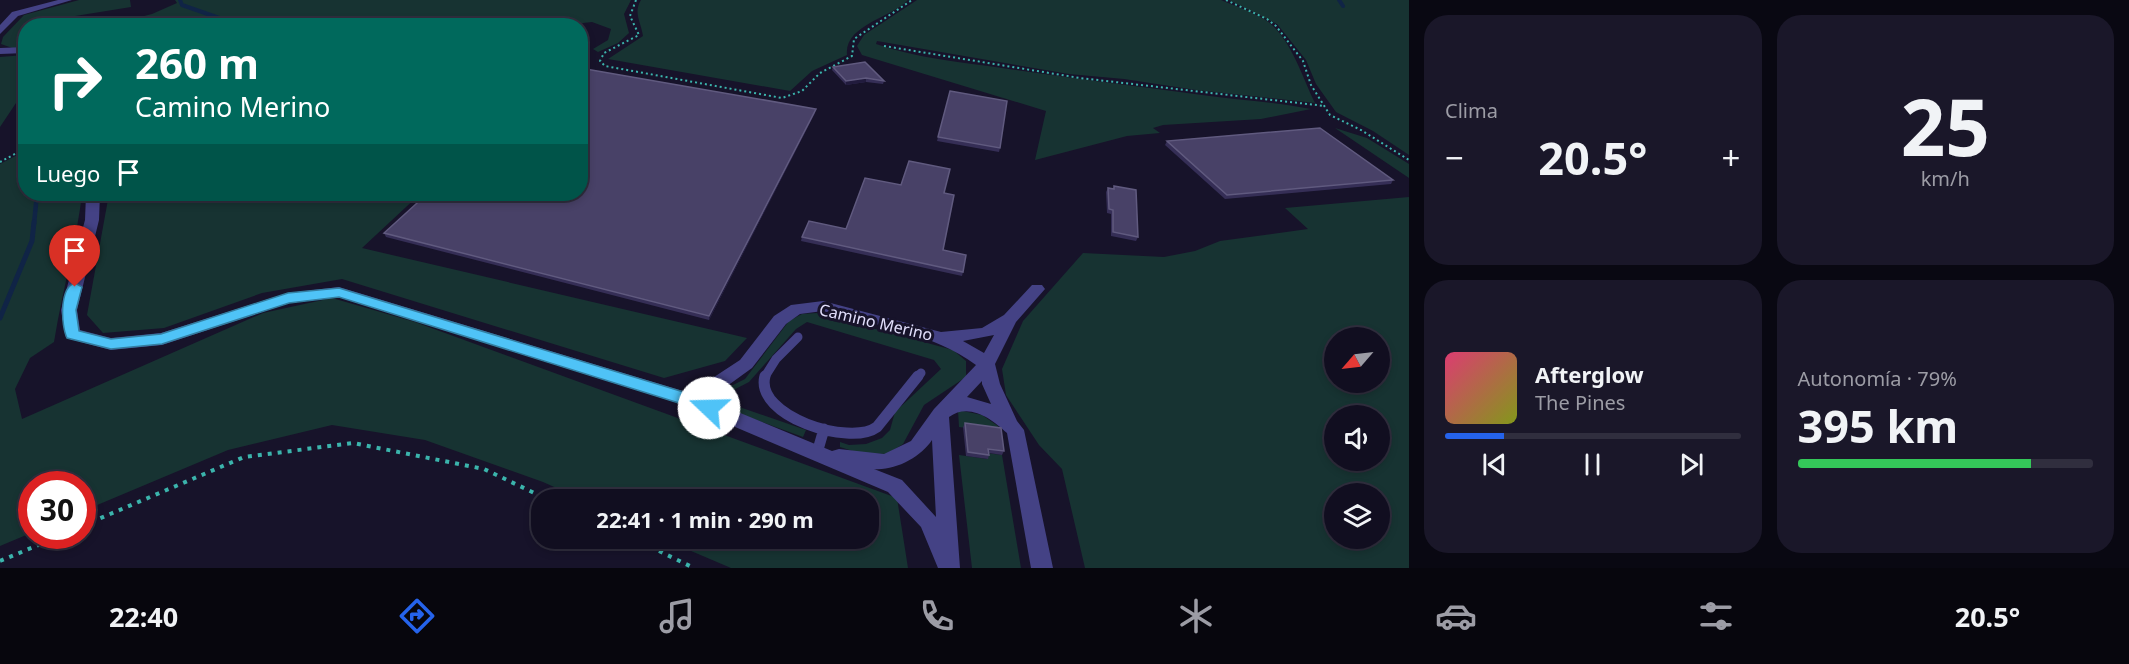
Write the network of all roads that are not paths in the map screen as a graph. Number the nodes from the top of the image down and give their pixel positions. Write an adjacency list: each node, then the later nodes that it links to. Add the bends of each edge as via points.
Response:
1 (68, 0): 2 (street, via 15,14)
2 (0, 31)
3 (18, 50): 4 (street)
4 (0, 51)
5 (93, 201): 12 (street, via 92,220 69,310 72,334 111,344 162,339 288,298 339,292)
6 (1037, 289): 7 (street, Camino Merino)
7 (1010, 319): 9 (street, Camino Merino, via 985,333); 10 (street)
8 (798, 337): 15 (lane, via 766,373 766,397 787,415)
9 (941, 338): 10 (street); 12 (street, Camino Merino, via 823,306 796,309 780,320 746,364)
10 (987, 364): 13 (street); 14 (street, via 991,384)
11 (921, 374): 15 (lane, via 879,426 849,435)
12 (687, 399): 16 (street)
13 (943, 410): 14 (street, via 958,403 984,407); 16 (street, via 918,446 885,462); 17 (street)
14 (1009, 424): 18 (street, via 1016,430)
15 (824, 429): 16 (lane)
16 (819, 454): 17 (street, via 895,486 928,521)
17 (949, 568)
18 (1042, 568)

